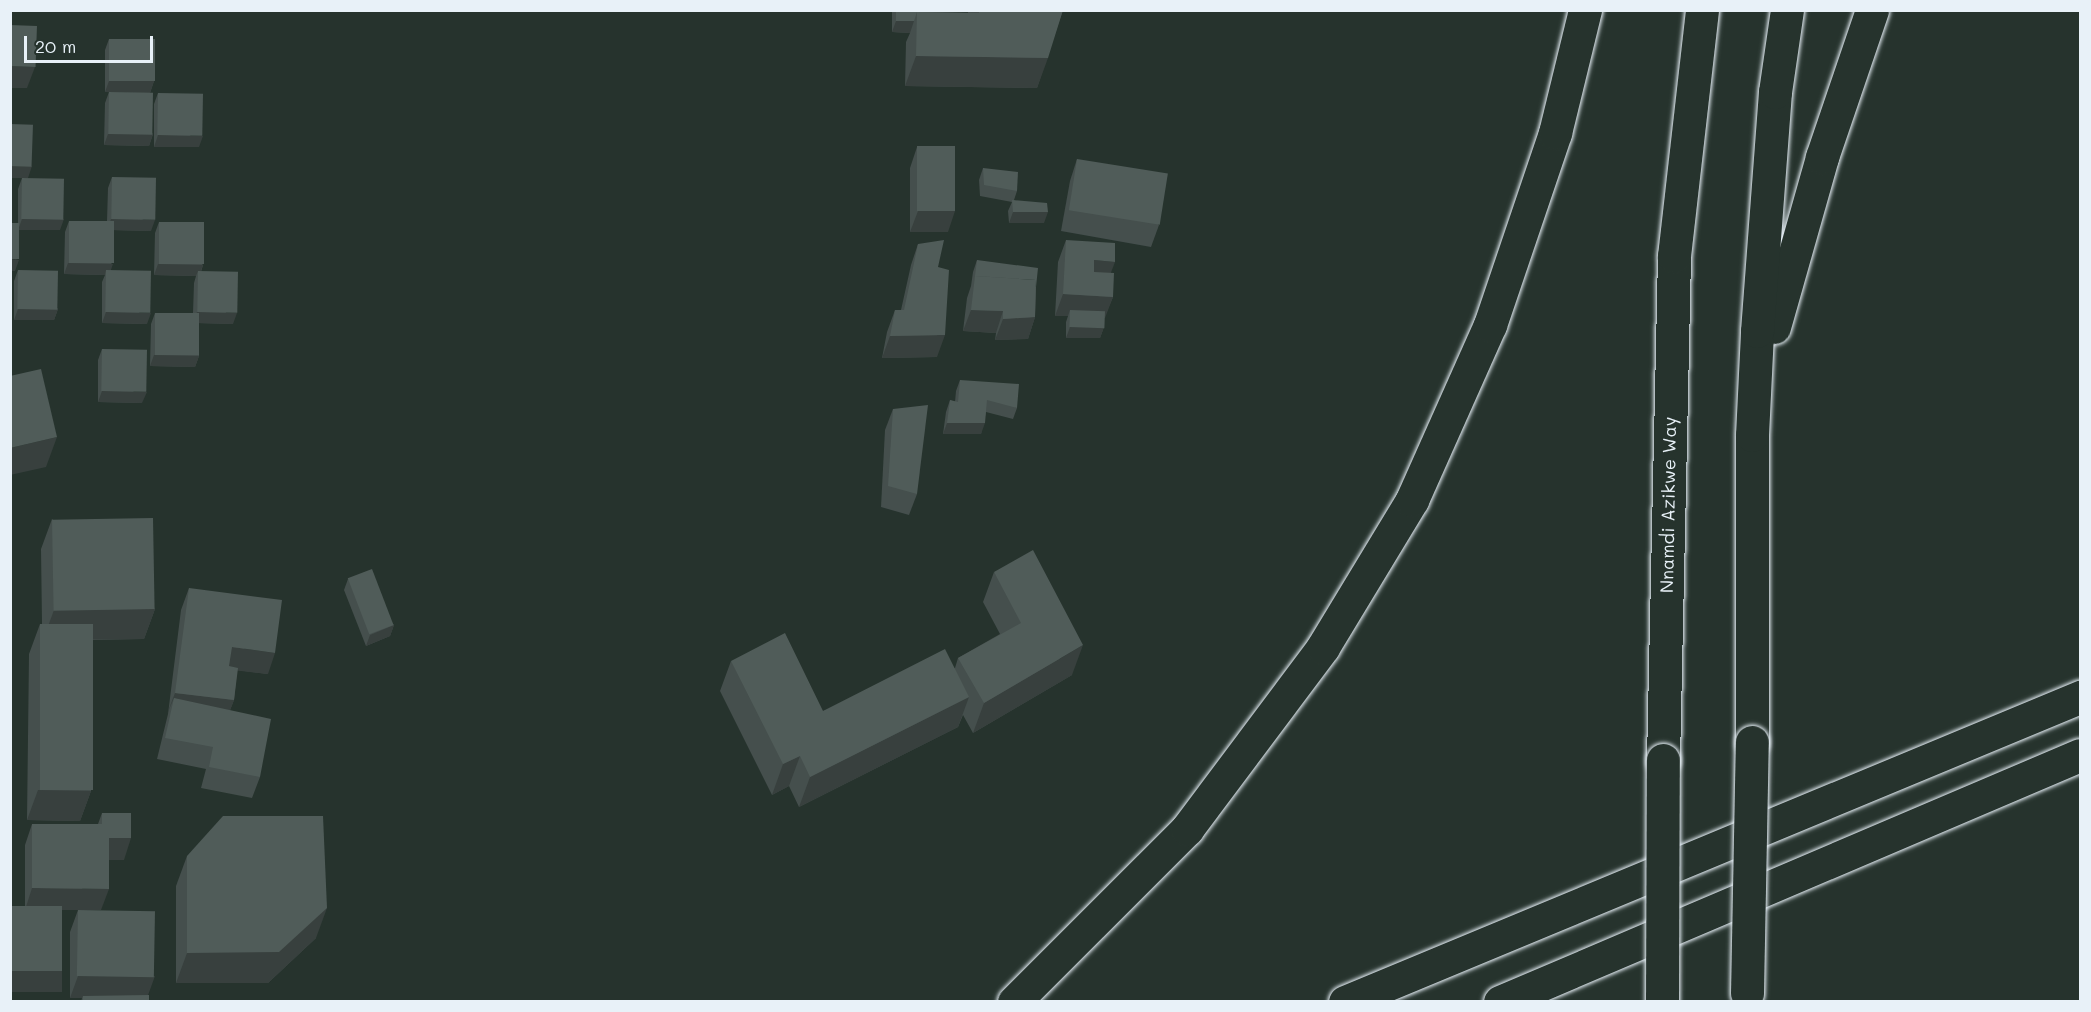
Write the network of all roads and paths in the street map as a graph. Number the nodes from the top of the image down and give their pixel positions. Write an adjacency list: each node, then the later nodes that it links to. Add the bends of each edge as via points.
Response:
1 (1585, 10): 9 (highway, via 1555,133 1490,325 1412,500 1323,647 1187,829)
2 (1702, 10): 12 (highway, Nnamdi Azikwe Way, bridge, via 1674,256)
3 (1787, 10): 5 (highway, via 1775,92)
4 (1872, 10): 5 (highway, via 1854,54 1780,296)
5 (1752, 435): 8 (highway, bridge, via 1752,742)
6 (2080, 697): 10 (highway)
7 (2080, 755): 11 (highway)
8 (1746, 997)
9 (1014, 1002)
10 (1345, 1002)
11 (1500, 1002)
12 (1662, 1002)

